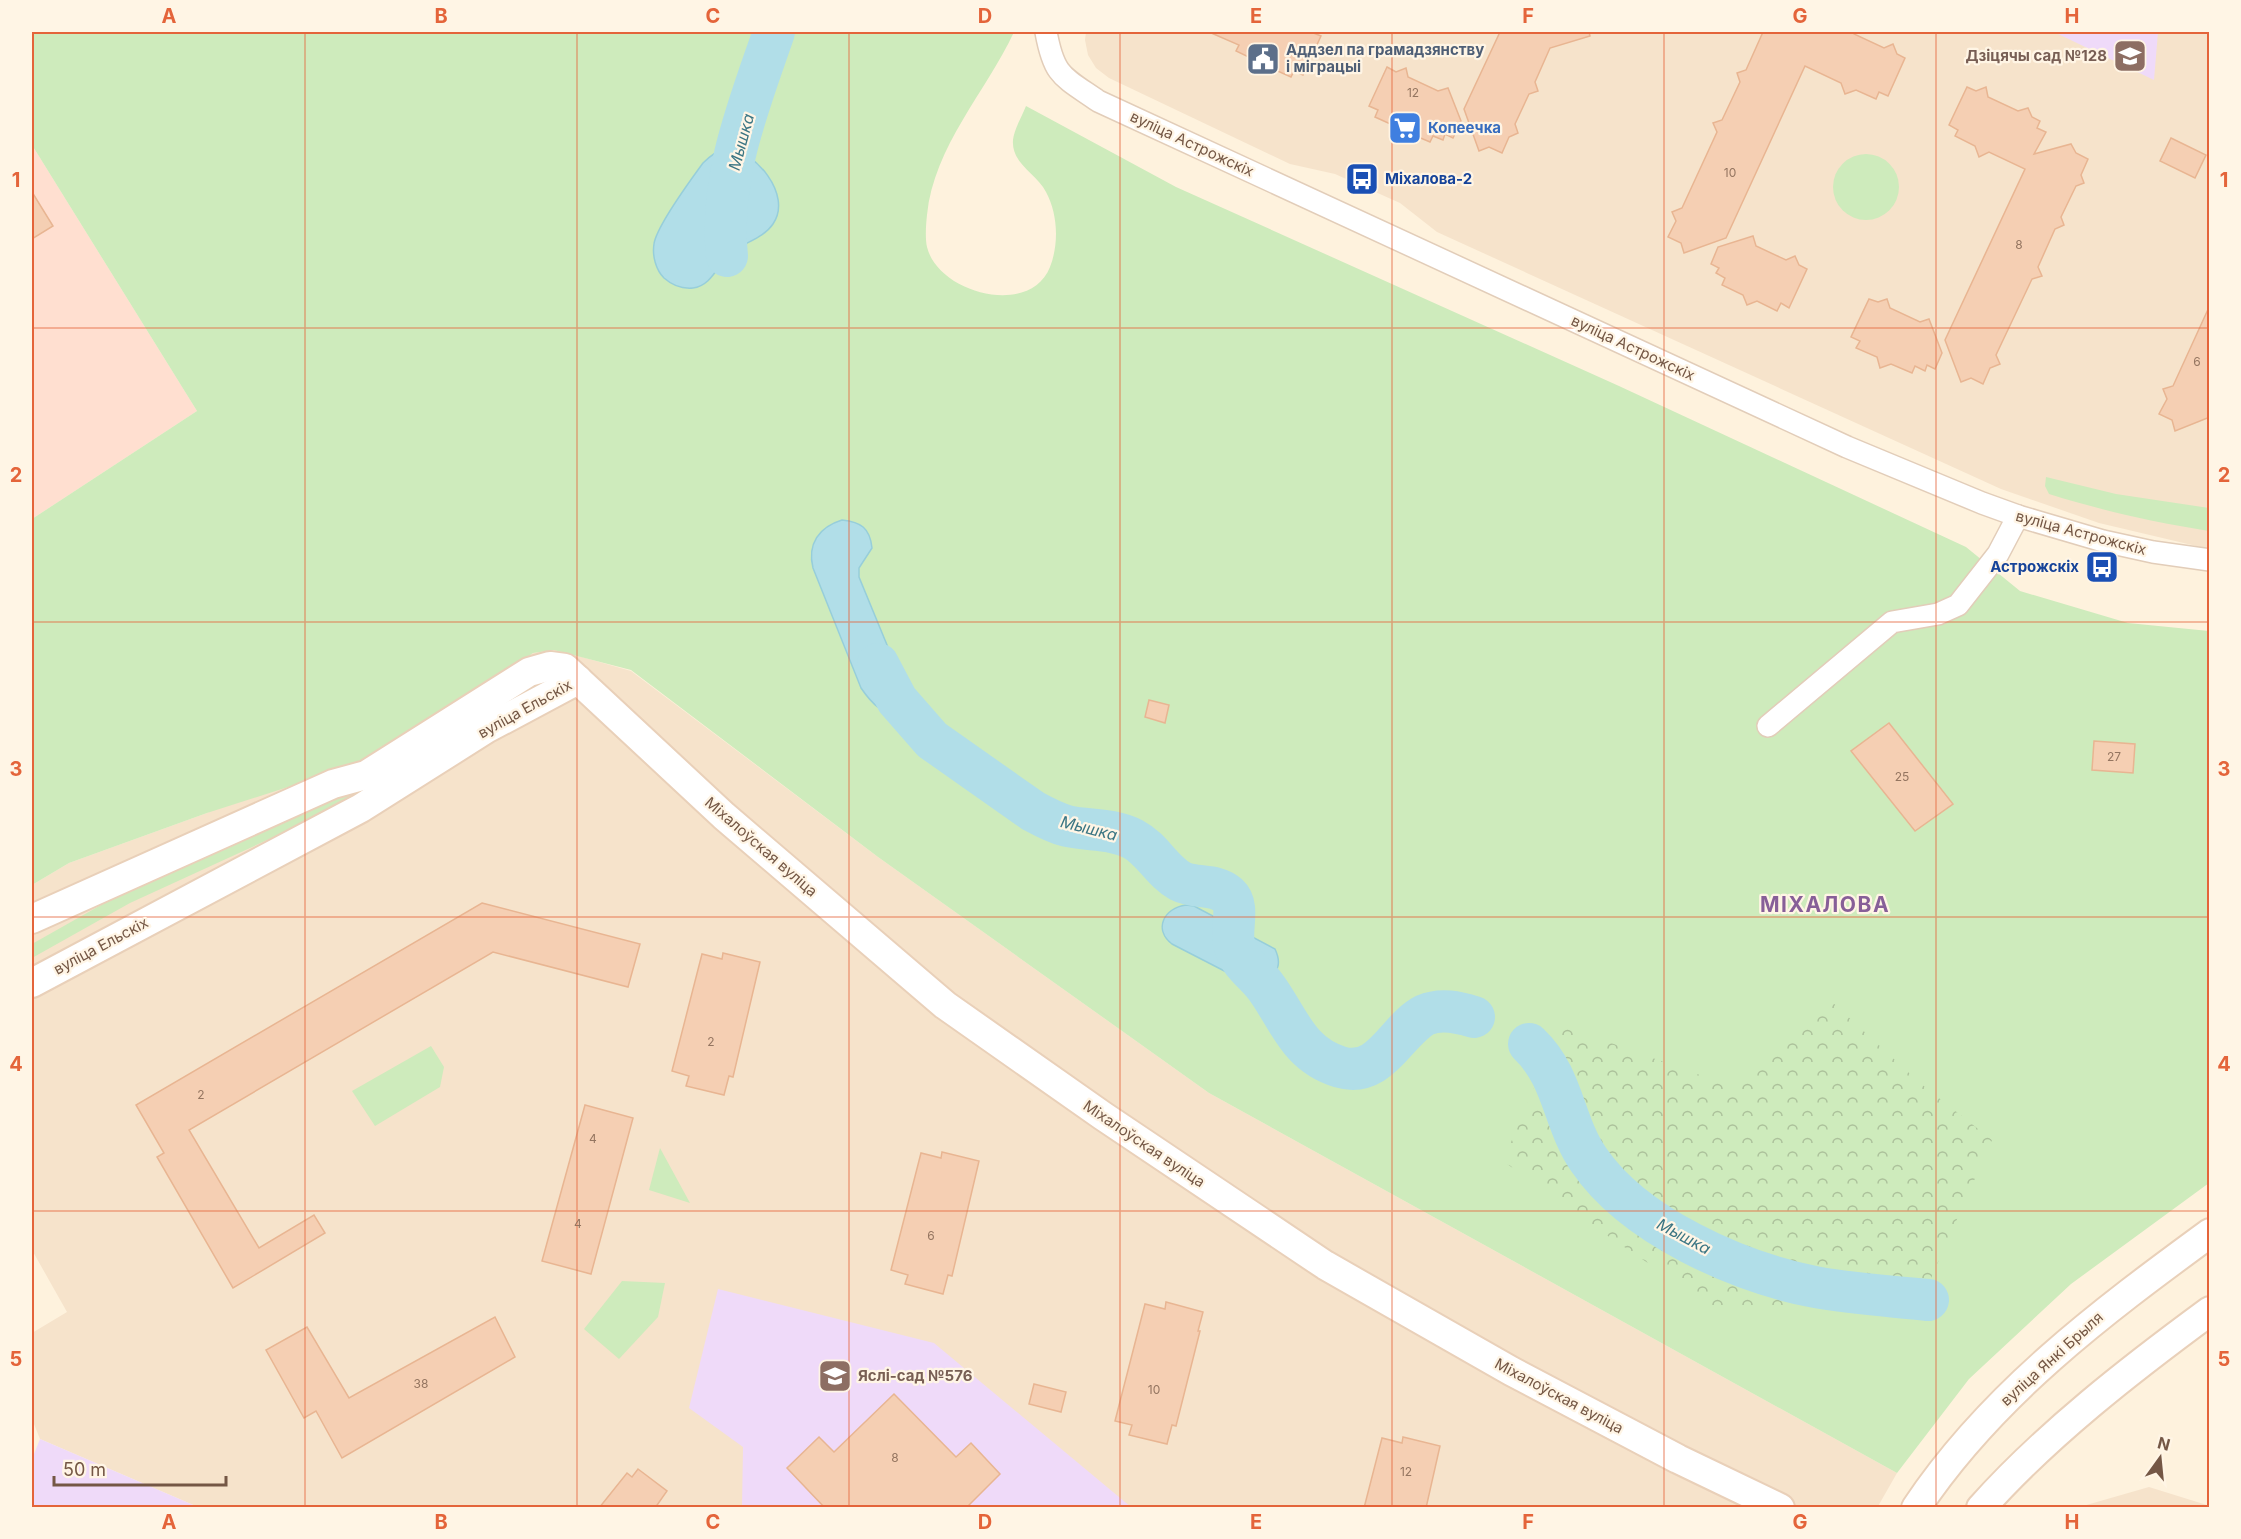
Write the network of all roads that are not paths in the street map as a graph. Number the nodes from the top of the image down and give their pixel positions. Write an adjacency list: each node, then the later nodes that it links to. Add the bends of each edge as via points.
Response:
1 (1046, 32): 2 (street, вуліца Астрожскіх, via 1056,70 1098,100 1836,442)
2 (2018, 516): 3 (street, вуліца Астрожскіх, via 2113,543); 5 (street, via 1998,554 1958,605 1938,614 1892,622)
3 (2210, 560)
4 (578, 680): 6 (street, вуліца Ельскіх, via 565,668 550,666 529,672 366,775 333,784); 7 (street, вуліца Ельскіх, via 486,729 361,808); 10 (street, Міхалоўская вуліца, via 724,816 945,1005 1103,1116 1325,1265 1511,1371)
5 (1768, 726)
6 (32, 919)
7 (32, 982)
8 (2210, 1233): 11 (street, вуліца Янкі Брыля, via 2096,1318 2018,1388 1974,1434)
9 (2210, 1311): 12 (street, via 2044,1445)
10 (1780, 1508)
11 (1916, 1508)
12 (1981, 1508)

